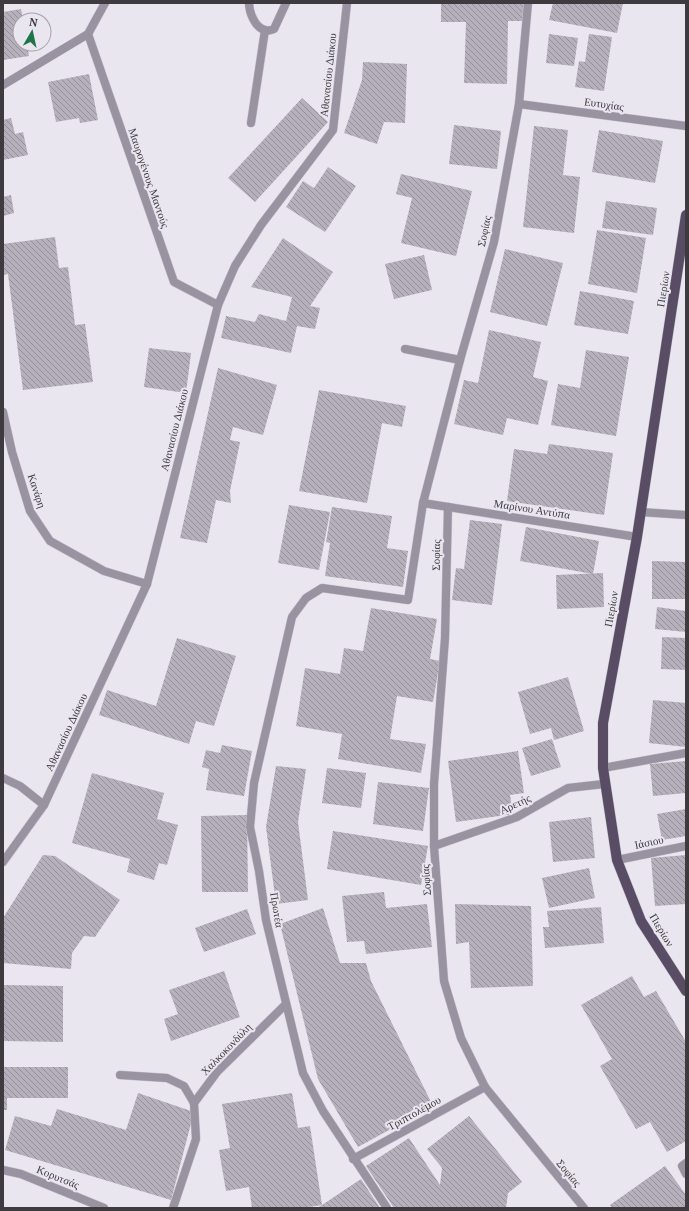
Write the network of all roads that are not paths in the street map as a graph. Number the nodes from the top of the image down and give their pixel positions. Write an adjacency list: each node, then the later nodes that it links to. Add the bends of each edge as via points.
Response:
1 (105, 3): 7 (street)
2 (249, 3): 6 (street, via 249,12 260,28)
3 (286, 3): 6 (street, via 274,29)
4 (347, 3): 13 (street, Αθανασίου Διάκου, via 333,130 261,225 235,266)
5 (528, 3): 9 (street, Σοφίας)
6 (265, 30): 10 (street)
7 (88, 34): 8 (street); 13 (street, Μαυρογένους Μαντούς, via 174,282)
8 (3, 85)
9 (518, 104): 11 (street, Ευτυχίας); 15 (street, Σοφίας, via 494,242)
10 (251, 124)
11 (686, 126)
12 (686, 215): 19 (main road, Πιερίων)
13 (218, 305): 22 (street, Αθανασίου Διάκου)
14 (405, 349): 15 (street)
15 (460, 360): 17 (street, Σοφίας)
16 (3, 412): 22 (street, Κανάρη, via 30,511 50,541 104,571)
17 (423, 503): 18 (street, Μαρίνου Αντύπα); 23 (street, Σοφίας, via 408,600 322,588)
18 (448, 507): 21 (street, Μαρίνου Αντύπα); 29 (street, Σοφίας, via 445,638 434,784)
19 (640, 512): 20 (street); 21 (main road, Πιερίων)
20 (686, 515)
21 (636, 537): 25 (main road, Πιερίων, via 603,723)
22 (146, 584): 28 (street, Αθανασίου Διάκου)
23 (306, 598): 34 (street, Πρωτέα, via 292,617 254,783 250,827 266,920)
24 (686, 753): 25 (street)
25 (603, 768): 27 (main road, Πιερίων)
26 (3, 778): 28 (street, via 20,786)
27 (604, 784): 29 (street, Αρετής, via 568,788 517,817); 31 (main road, Πιερίων)
28 (44, 805): 32 (street, Αθανασίου Διάκου)
29 (434, 846): 36 (street, Σοφίας, via 444,981 461,1038)
30 (686, 846): 31 (street, Ιάσιου)
31 (617, 860): 33 (main road, Πιερίων, via 641,921)
32 (3, 862)
33 (686, 991)
34 (286, 1004): 37 (street, Χαλκοκονδύλη, via 217,1072); 38 (street, Πρωτέα, via 303,1073)
35 (120, 1075): 37 (street, via 167,1078 184,1086)
36 (485, 1087): 38 (street, Τριπτολέμου); 45 (street, Σοφίας)
37 (194, 1103): 43 (street, via 196,1139)
38 (353, 1159): 44 (street, Πρωτέα)
39 (686, 1163): 41 (street, via 682,1166)
40 (3, 1170): 42 (street, Κορυτσάς, via 21,1174)
41 (686, 1174)
42 (104, 1208)
43 (173, 1208)
44 (387, 1208)
45 (584, 1208)

